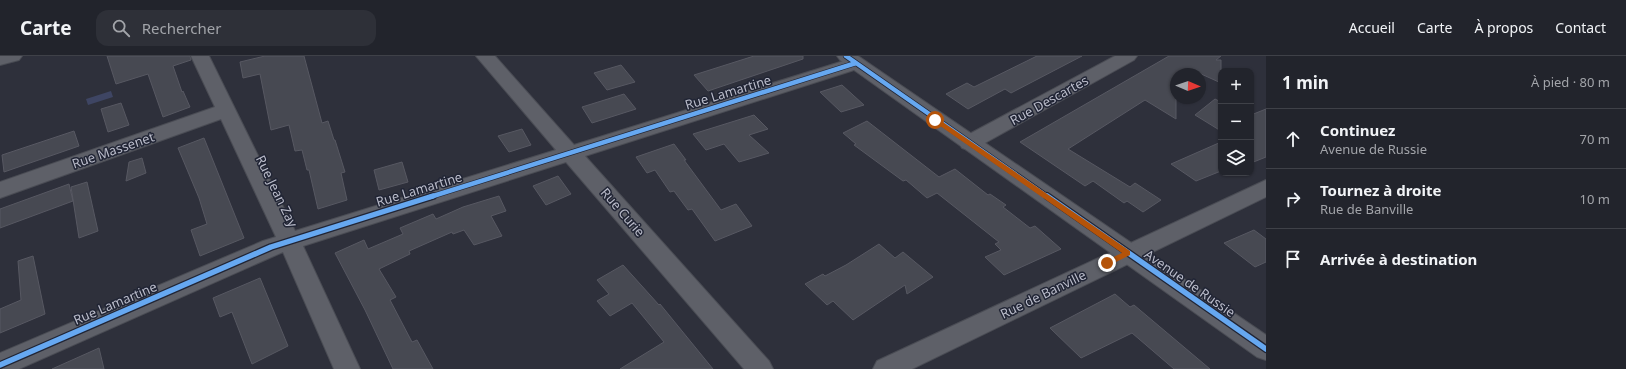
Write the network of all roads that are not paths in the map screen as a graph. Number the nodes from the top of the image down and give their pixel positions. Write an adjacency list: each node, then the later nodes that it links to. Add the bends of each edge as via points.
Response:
1 (13, 56): 6 (street)
2 (485, 56): 9 (street, Rue Curie)
3 (1128, 56): 8 (street, Rue Descartes)
4 (202, 57): 7 (street, Rue Jean Zay)
5 (851, 59): 8 (street, Avenue de Russie); 9 (street, Rue Lamartine, via 838,70)
6 (0, 60)
7 (226, 110): 11 (street, Rue Massenet); 12 (street, Rue Jean Zay)
8 (970, 144): 13 (street, Avenue de Russie)
9 (571, 153): 12 (street, Rue Lamartine); 17 (street, Rue Curie)
10 (1266, 188): 13 (street, Rue de Banville)
11 (0, 190)
12 (289, 241): 15 (street, Rue Lamartine); 16 (street, Rue Jean Zay)
13 (1128, 253): 14 (street, Avenue de Russie); 18 (street, Rue de Banville)
14 (1266, 349)
15 (0, 365)
16 (347, 369)
17 (760, 369)
18 (886, 369)

